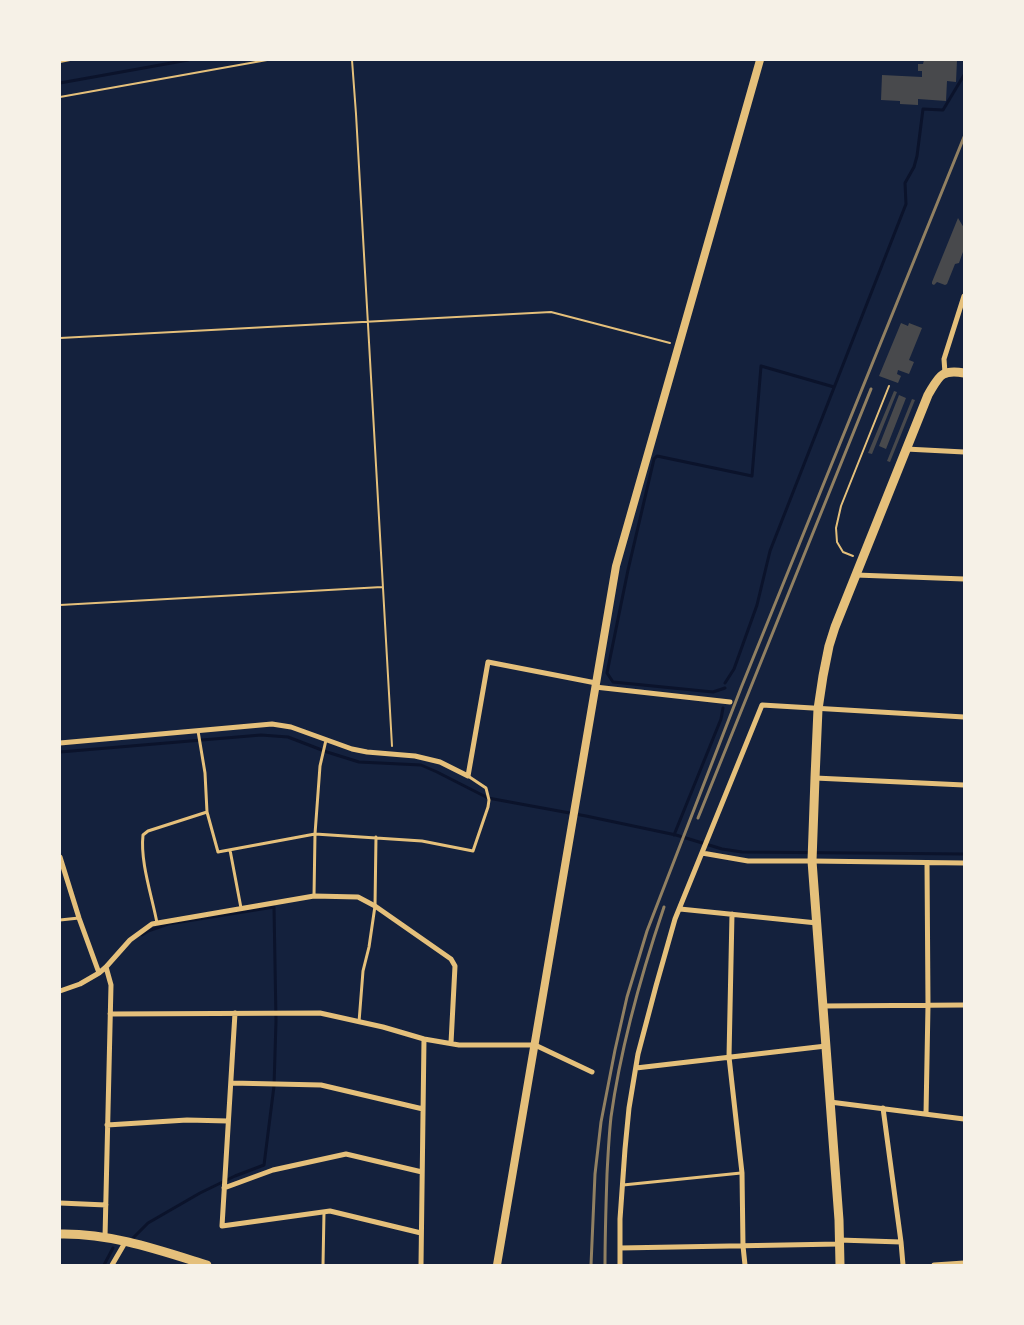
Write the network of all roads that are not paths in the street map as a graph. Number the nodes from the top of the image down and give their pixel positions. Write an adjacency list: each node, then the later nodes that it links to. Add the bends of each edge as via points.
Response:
1 (760, 60): 9 (street, via 616,566)
2 (964, 296): 3 (street, via 944,360)
3 (945, 373): 4 (main road); 5 (main road, via 928,396)
4 (964, 374)
5 (906, 449): 6 (street); 7 (main road)
6 (964, 452)
7 (856, 574): 8 (street); 11 (main road, via 829,646)
8 (964, 579)
9 (596, 685): 10 (street); 16 (street, via 488,662); 48 (street)
10 (730, 702)
11 (818, 709): 12 (street); 17 (main road); 23 (street, via 762,705)
12 (964, 717)
13 (198, 734): 14 (street); 15 (street, via 272,724 290,727); 19 (lane)
14 (60, 743)
15 (325, 743): 16 (street, via 366,752 415,756 440,762); 20 (lane)
16 (468, 776): 21 (lane, via 488,792 488,807 473,851 422,841)
17 (815, 778): 18 (street); 24 (main road)
18 (964, 785)
19 (207, 812): 22 (lane, via 218,852); 35 (lane, via 143,835 146,868)
20 (315, 834): 21 (lane); 22 (lane); 28 (lane)
21 (376, 837): 29 (lane)
22 (230, 850): 30 (lane)
23 (702, 853): 24 (street, via 748,861); 31 (street)
24 (813, 854): 26 (street); 36 (main road)
25 (60, 857): 33 (street)
26 (927, 863): 27 (street); 40 (street)
27 (964, 863)
28 (314, 896): 29 (street, via 358,897); 30 (street)
29 (375, 906): 45 (lane, via 363,971); 47 (street, via 452,960 455,966)
30 (241, 908): 35 (street)
31 (680, 908): 32 (street); 51 (street)
32 (732, 914): 36 (street); 50 (street)
33 (79, 918): 34 (lane); 38 (street)
34 (60, 920)
35 (158, 923): 37 (street, via 130,940)
36 (817, 923): 42 (main road)
37 (106, 967): 38 (street); 44 (street, via 111,985)
38 (99, 974): 39 (street)
39 (60, 991)
40 (928, 1005): 41 (street); 42 (street); 59 (street)
41 (964, 1005)
42 (823, 1006): 49 (main road)
43 (235, 1013): 44 (street); 45 (street, via 320,1013); 55 (street)
44 (110, 1014): 62 (street)
45 (359, 1022): 46 (street)
46 (424, 1039): 47 (street); 58 (street)
47 (451, 1043): 48 (street)
48 (535, 1044): 52 (street); 83 (street)
49 (826, 1046): 50 (street); 56 (main road)
50 (729, 1057): 51 (street); 64 (street)
51 (636, 1068): 54 (street)
52 (592, 1072)
53 (626, 1080): 54 (street)
54 (633, 1082): 65 (street)
55 (231, 1083): 58 (street, via 321,1085); 61 (street)
56 (830, 1102): 57 (street); 74 (main road)
57 (883, 1108): 59 (street); 75 (street)
58 (423, 1109): 63 (street)
59 (926, 1114): 60 (street)
60 (964, 1118)
61 (228, 1121): 62 (street); 66 (street)
62 (107, 1125): 68 (street)
63 (422, 1172): 66 (street, via 346,1154 273,1170); 70 (street)
64 (742, 1173): 65 (lane); 76 (street)
65 (623, 1185): 77 (street)
66 (224, 1187): 69 (street, via 222,1226)
67 (60, 1203): 68 (street)
68 (106, 1206): 72 (street)
69 (324, 1211): 70 (street); 81 (lane)
70 (421, 1233): 82 (street)
71 (60, 1234): 72 (main road)
72 (105, 1237): 73 (main road)
73 (126, 1241): 79 (street); 80 (main road)
74 (839, 1242): 75 (street); 76 (street); 86 (main road)
75 (901, 1242): 87 (street)
76 (743, 1246): 77 (street); 85 (street)
77 (620, 1248): 84 (street)
78 (964, 1263): 88 (street)
79 (112, 1265)
80 (207, 1265)
81 (323, 1265)
82 (421, 1265)
83 (497, 1265)
84 (620, 1265)
85 (745, 1265)
86 (840, 1265)
87 (903, 1265)
88 (934, 1265)

